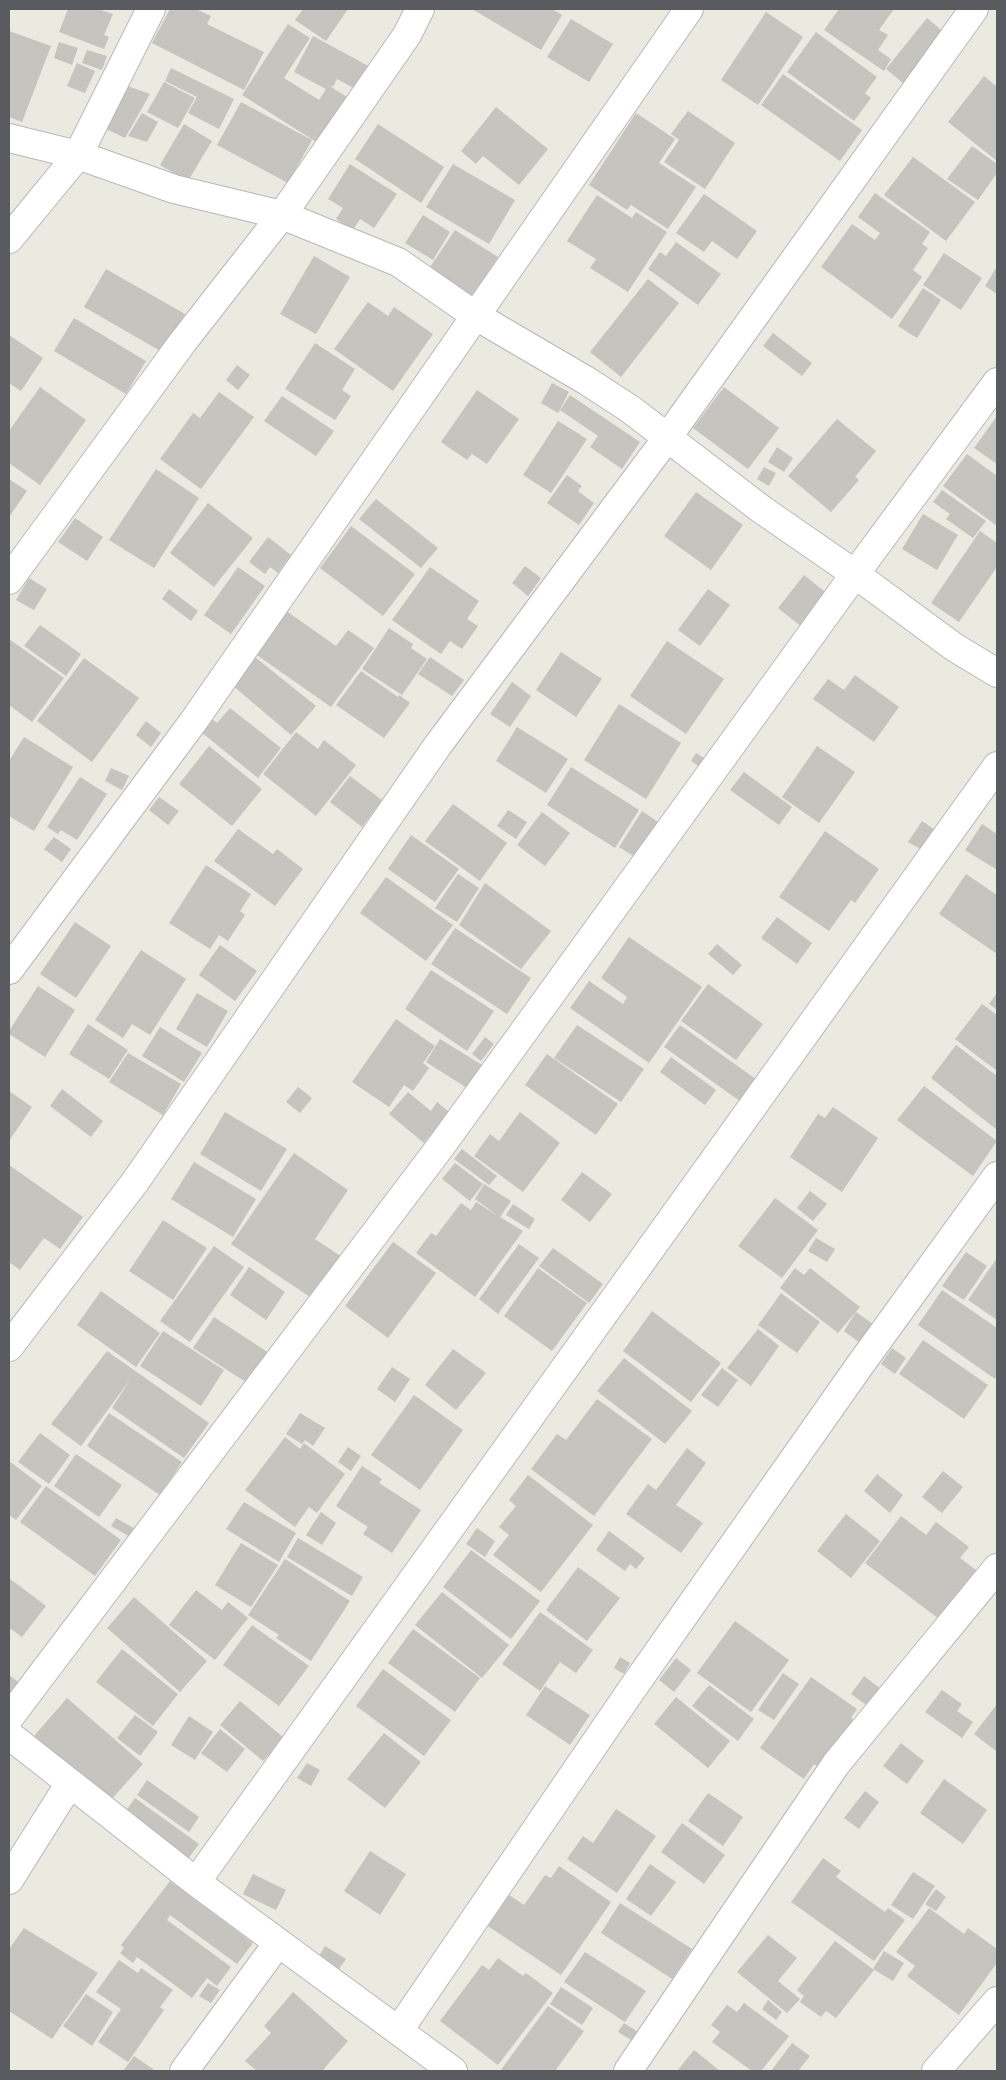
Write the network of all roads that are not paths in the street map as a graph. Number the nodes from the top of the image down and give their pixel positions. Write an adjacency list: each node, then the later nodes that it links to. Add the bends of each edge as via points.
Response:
1 (151, 9): 6 (street)
2 (420, 9): 7 (street, via 406,35)
3 (689, 9): 9 (street)
4 (974, 9): 11 (street)
5 (9, 138): 6 (street)
6 (78, 155): 7 (street, via 174,189); 8 (street)
7 (282, 215): 9 (street, via 398,262); 13 (street, via 182,343)
8 (9, 239)
9 (476, 316): 11 (street, via 587,381); 16 (street, via 193,722)
10 (997, 382): 12 (street)
11 (667, 438): 12 (street); 18 (street, via 438,745 135,1182)
12 (855, 574): 14 (street, via 954,647); 20 (street, via 441,1146)
13 (9, 580)
14 (997, 673)
15 (997, 766): 24 (street)
16 (9, 970)
17 (997, 1176): 27 (street, via 630,1692)
18 (9, 1347)
19 (997, 1568): 30 (street, via 836,1764)
20 (9, 1718)
21 (9, 1735): 22 (street)
22 (70, 1783): 23 (street); 24 (street)
23 (9, 1880)
24 (196, 1882): 25 (street)
25 (278, 1943): 27 (street); 28 (street)
26 (997, 2001): 31 (street)
27 (399, 2030): 29 (street)
28 (184, 2071)
29 (453, 2071)
30 (628, 2071)
31 (936, 2071)

